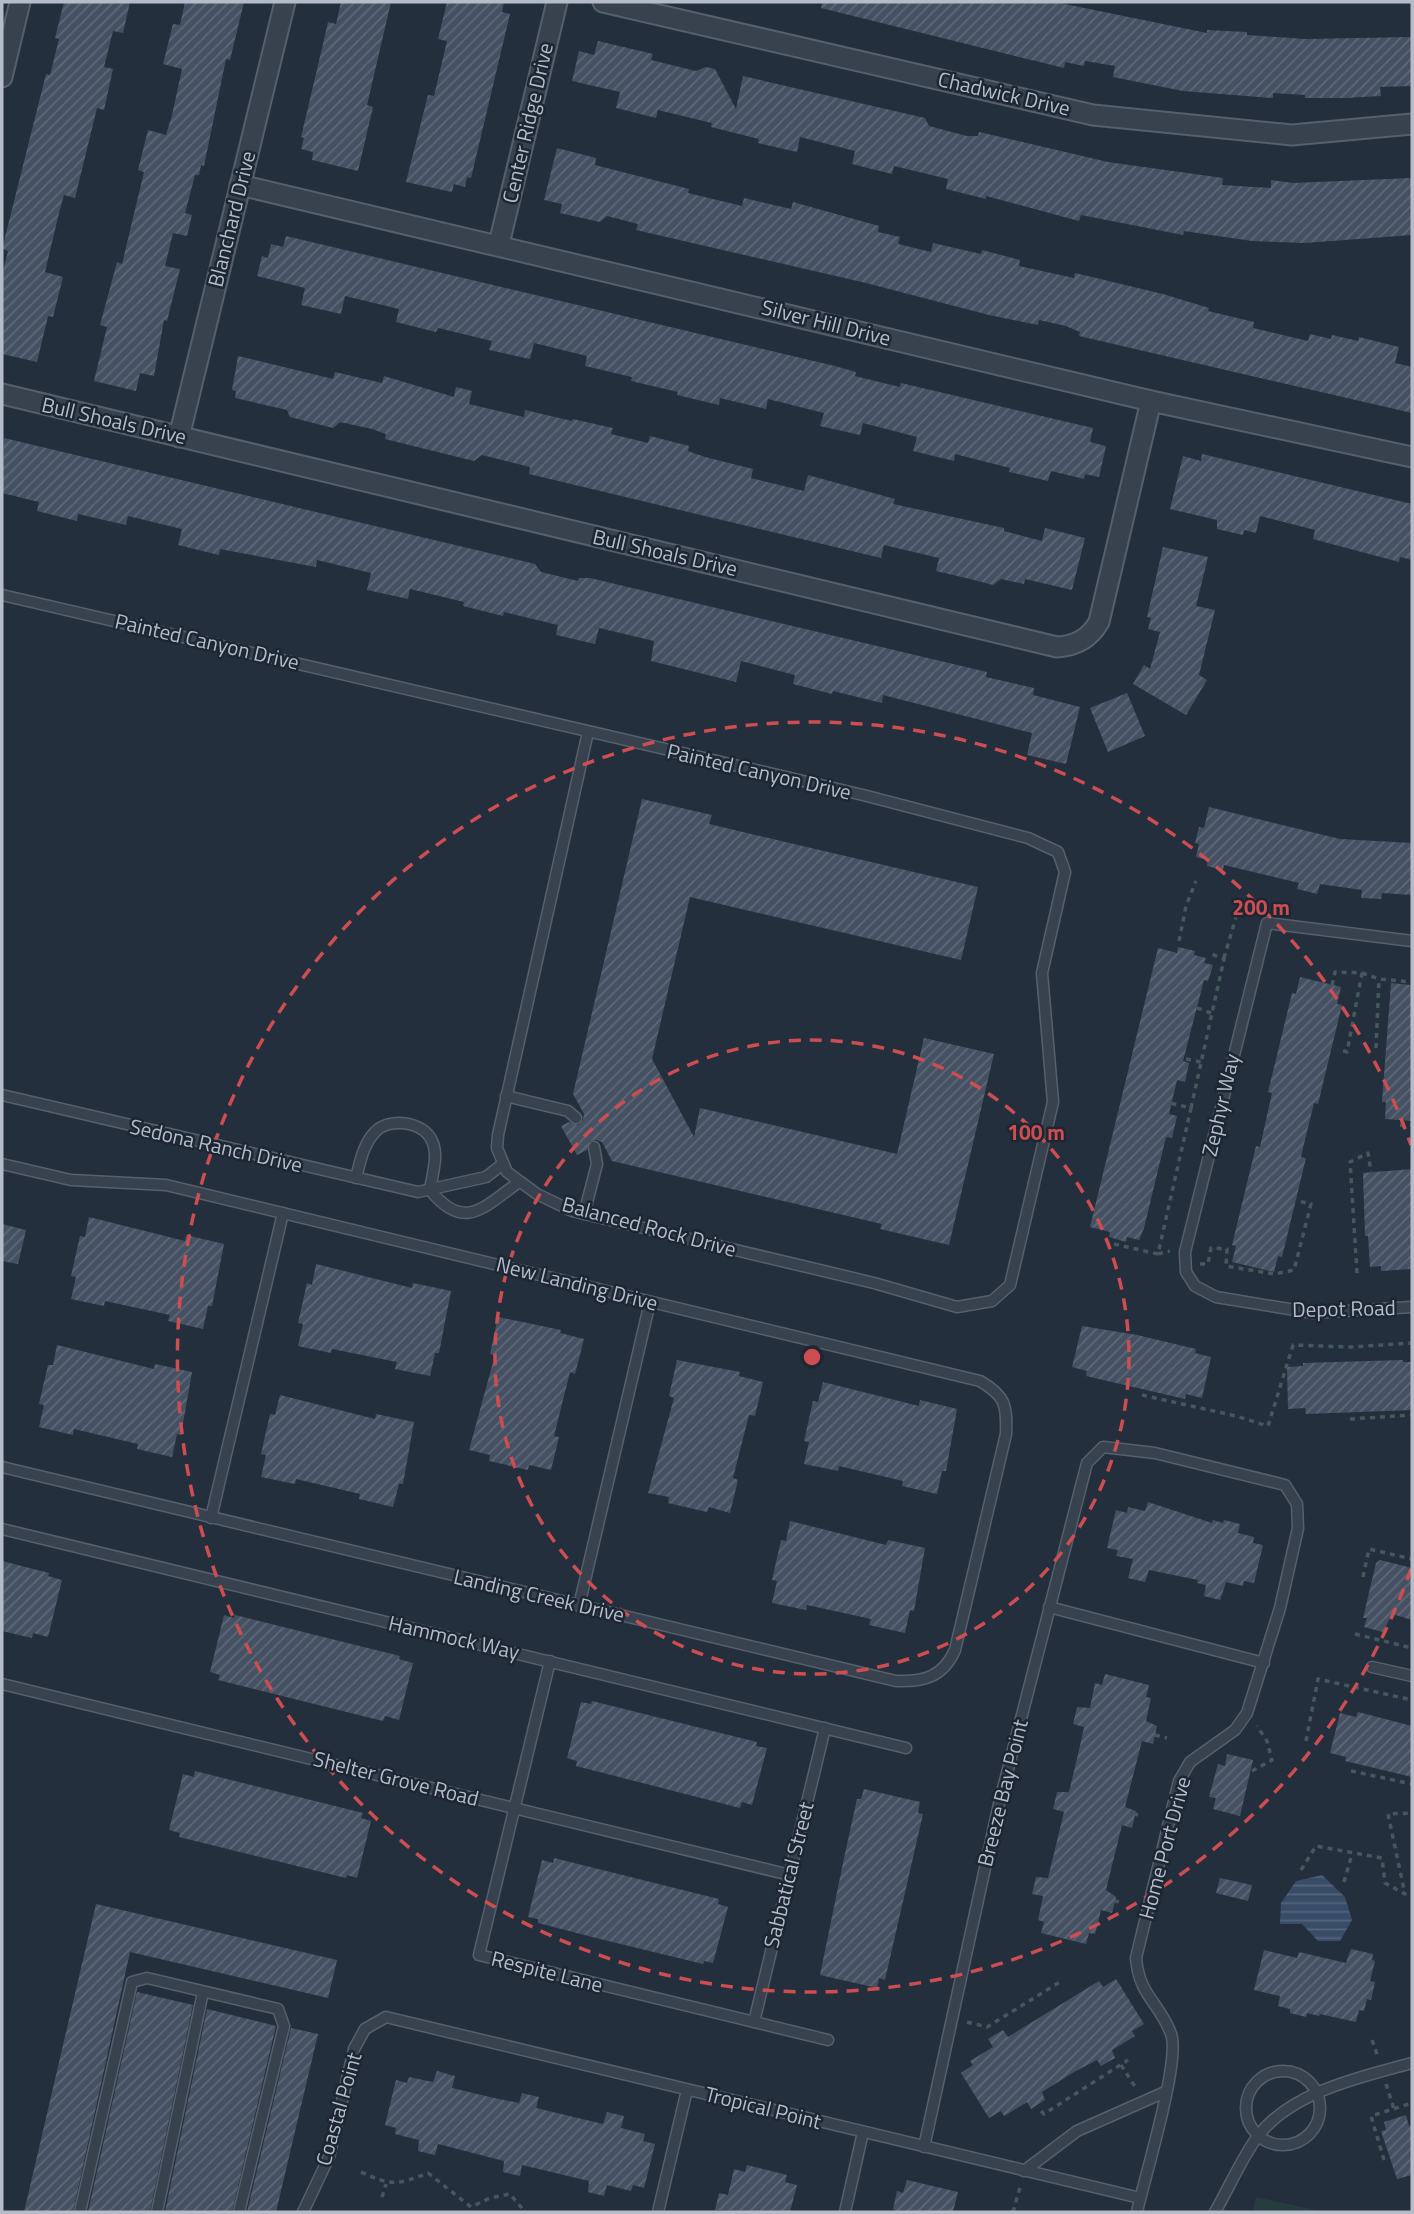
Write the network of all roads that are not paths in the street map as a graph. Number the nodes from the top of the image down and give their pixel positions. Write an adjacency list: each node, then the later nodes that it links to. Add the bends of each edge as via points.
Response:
1 (20, 2): 5 (street)
2 (285, 2): 7 (street, Blanchard Drive)
3 (558, 2): 8 (street, Center Ridge Drive)
4 (603, 2): 6 (street, Chadwick Drive, via 1093,115 1293,135)
5 (2, 77)
6 (1412, 124)
7 (240, 185): 8 (street, Silver Hill Drive); 11 (street, Blanchard Drive)
8 (499, 244): 10 (street, Silver Hill Drive)
9 (2, 394): 11 (street, Bull Shoals Drive)
10 (1151, 401): 11 (street, Bull Shoals Drive, via 1099,622 1087,638 1057,647); 12 (street, Silver Hill Drive)
11 (179, 437)
12 (1412, 457)
13 (2, 595): 14 (lane, Painted Canyon Drive)
14 (587, 732): 17 (lane); 29 (lane, Painted Canyon Drive, via 876,799 1028,838 1058,852 1065,872 1042,973 1053,1102 1010,1285)
15 (1412, 941): 27 (lane, Zephyr Way, via 1267,923 1185,1252 1186,1272)
16 (2, 1095): 22 (lane, Sedona Ranch Drive)
17 (506, 1096): 18 (lane, via 568,1111); 21 (lane, via 497,1147)
18 (576, 1118)
19 (594, 1147): 26 (lane, via 597,1164)
20 (2, 1164): 25 (lane, New Landing Drive, via 71,1180 166,1185)
21 (503, 1164): 23 (lane, Balanced Rock Drive); 24 (lane, Sedona Ranch Drive, via 486,1177)
22 (356, 1178): 24 (lane, Sedona Ranch Drive, via 418,1192); 24 (lane, via 376,1131 403,1123 426,1132 432,1140)
23 (519, 1182): 24 (lane, via 468,1214 445,1208); 26 (lane, Balanced Rock Drive)
24 (430, 1190)
25 (283, 1213): 28 (lane, New Landing Drive); 33 (lane)
26 (584, 1214): 29 (lane, Balanced Rock Drive, via 957,1307)
27 (1195, 1286): 30 (lane, Depot Road, via 1216,1297 1313,1313)
28 (650, 1301): 35 (lane, New Landing Drive, via 980,1381 997,1390 1005,1403 1006,1434); 36 (lane)
29 (992, 1301)
30 (1412, 1307)
31 (1103, 1447): 37 (lane, Breeze Bay Point, via 1087,1463 1077,1491); 39 (lane, Home Port Drive, via 1155,1453 1285,1485 1297,1504 1298,1528)
32 (2, 1467): 33 (lane, Landing Creek Drive)
33 (211, 1518): 36 (lane, Landing Creek Drive)
34 (2, 1529): 38 (lane, Hammock Way)
35 (981, 1541): 36 (lane, Landing Creek Drive, via 955,1650 933,1677 916,1682)
36 (579, 1606)
37 (1049, 1607): 39 (lane); 57 (lane, Breeze Bay Point, via 993,1830)
38 (550, 1661): 43 (lane, Hammock Way); 45 (lane, Respite Lane)
39 (1264, 1663): 53 (lane, Home Port Drive, via 1247,1713 1235,1730 1190,1762 1179,1781 1136,1958 1147,1998 1172,2036)
40 (1372, 1667): 41 (lane)
41 (1412, 1676)
42 (2, 1684): 45 (lane, Shelter Grove Road)
43 (825, 1728): 44 (lane, Hammock Way); 46 (lane, Sabbatical Street)
44 (906, 1748)
45 (514, 1808): 46 (lane, Shelter Grove Road); 49 (lane, Respite Lane, via 479,1955)
46 (790, 1875): 49 (lane, Sabbatical Street)
47 (203, 1992): 60 (lane, via 147,1978 132,1982); 61 (lane); 62 (lane, via 278,2009 284,2026)
48 (386, 2017): 52 (lane, Tropical Point); 63 (lane, Coastal Point, via 365,2029 354,2049 329,2157)
49 (754, 2022): 50 (lane, Respite Lane)
50 (828, 2040)
51 (1412, 2063): 54 (lane)
52 (687, 2090): 55 (lane, Tropical Point); 64 (lane)
53 (1165, 2092): 58 (lane, via 1077,2131); 59 (lane, Home Port Drive)
54 (1317, 2093): 56 (lane, via 1279,2116); 56 (lane, via 1320,2110 1316,2126 1305,2138 1289,2145 1273,2144); 56 (lane, via 1299,2074 1286,2071 1261,2078 1246,2100 1250,2125)
55 (863, 2132): 57 (lane, Tropical Point); 65 (lane)
56 (1258, 2136): 67 (lane)
57 (924, 2147): 58 (lane, Tropical Point)
58 (1024, 2171): 59 (lane, Tropical Point)
59 (1140, 2198): 66 (lane, Home Port Drive)
60 (80, 2212)
61 (157, 2212)
62 (239, 2212)
63 (303, 2212)
64 (658, 2212)
65 (845, 2212)
66 (1137, 2212)
67 (1215, 2212)

